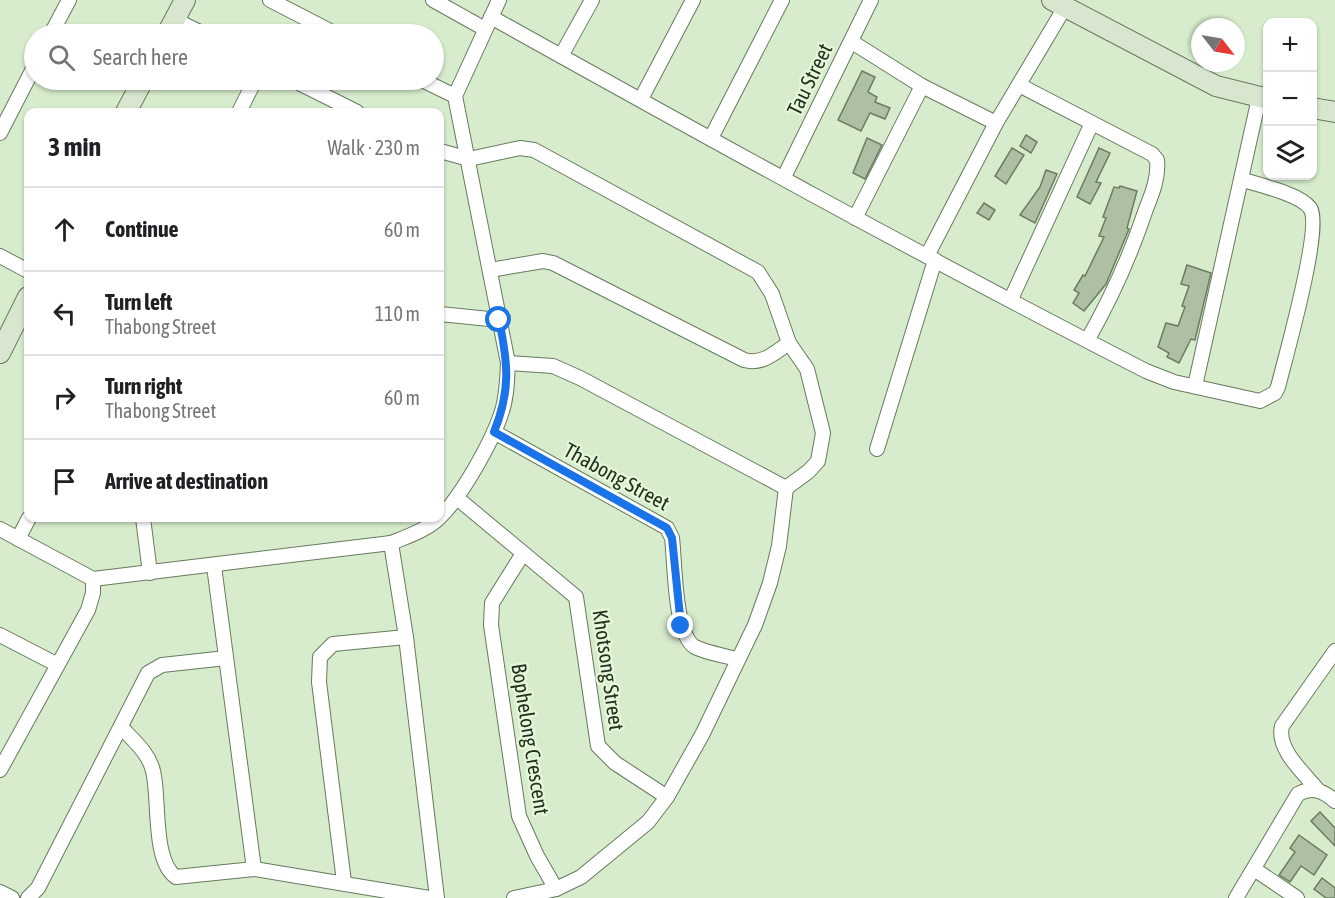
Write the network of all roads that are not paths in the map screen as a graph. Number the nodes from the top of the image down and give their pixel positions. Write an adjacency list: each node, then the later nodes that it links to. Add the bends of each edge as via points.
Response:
1 (69, 0): 12 (street)
2 (185, 0): 13 (street)
3 (270, 0): 14 (street)
4 (433, 0): 11 (street)
5 (499, 0): 11 (street)
6 (592, 0): 16 (street)
7 (693, 0): 25 (street)
8 (782, 0): 35 (street)
9 (871, 0): 15 (street, Tau Street)
10 (1058, 4): 17 (street); 26 (street, via 1216,86)
11 (488, 23): 16 (street); 24 (street)
12 (56, 24)
13 (173, 24)
14 (317, 24)
15 (852, 42): 19 (street); 38 (street, Tau Street)
16 (561, 56): 25 (street)
17 (1019, 85): 32 (street); 33 (street)
18 (24, 86): 34 (street)
19 (922, 86): 32 (street); 40 (street)
20 (138, 90): 27 (street)
21 (250, 90): 28 (street)
22 (311, 90): 29 (street)
23 (443, 90): 24 (street)
24 (455, 96): 37 (street)
25 (641, 99): 35 (street)
26 (1263, 99): 39 (street)
27 (128, 108)
28 (241, 108)
29 (344, 108)
30 (1317, 109): 31 (street)
31 (1335, 112)
32 (996, 123): 42 (street)
33 (1091, 124): 45 (street); 49 (street, via 1152,154 1158,166 1128,263)
34 (0, 133)
35 (711, 138): 38 (street)
36 (444, 152): 37 (street)
37 (469, 159): 44 (street); 50 (street, via 520,148 534,150 758,272 772,294)
38 (784, 177): 40 (street)
39 (1243, 180): 53 (street); 53 (street, via 1309,205 1313,228 1308,263 1275,393 1260,401)
40 (855, 218): 42 (street)
41 (0, 256): 43 (street)
42 (931, 258): 45 (street); 55 (street)
43 (24, 269)
44 (490, 270): 48 (street); 50 (street, via 534,262 553,263 755,363)
45 (1011, 299): 49 (street)
46 (24, 305): 51 (street)
47 (444, 314): 48 (street)
48 (499, 320): 52 (street)
49 (1088, 339): 53 (street, via 1156,375)
50 (789, 343): 56 (street, via 807,369 822,433 818,461)
51 (0, 353)
52 (508, 363): 54 (street, via 504,401); 56 (street, via 553,366 580,378)
53 (1195, 386)
54 (494, 432): 57 (street); 73 (street, Thabong Street, via 667,528 672,538 681,626 687,640 695,647)
55 (877, 449)
56 (786, 488): 73 (street, via 770,583)
57 (457, 498): 58 (street); 65 (street, Khotsong Street)
58 (444, 512)
59 (27, 522): 63 (street)
60 (144, 522): 67 (street)
61 (434, 522): 64 (street)
62 (0, 529): 63 (street)
63 (18, 539): 68 (street)
64 (391, 543): 66 (street); 70 (street)
65 (522, 555): 79 (street, Khotsong Street, via 576,597 598,746 615,763); 84 (street, Bophelong Crescent, via 492,603 491,625 519,816)
66 (214, 566): 67 (street); 72 (street)
67 (150, 573): 68 (street)
68 (93, 579): 74 (street, via 88,610)
69 (0, 635): 74 (street)
70 (406, 637): 83 (street, via 333,644 320,657 319,682); 89 (street)
71 (1335, 651): 75 (street)
72 (226, 658): 76 (street, via 155,668 148,673); 81 (street)
73 (736, 659): 79 (street, via 702,735)
74 (56, 664): 77 (street)
75 (1330, 670): 78 (street, via 1280,733 1287,750)
76 (121, 727): 81 (street, via 147,756 153,772 167,870 180,878); 87 (street, via 38,888)
77 (0, 770)
78 (1317, 789): 80 (street); 82 (street, via 1298,794)
79 (667, 798): 84 (street, via 648,822 581,878)
80 (1335, 801)
81 (254, 869): 83 (street)
82 (1254, 869): 91 (street); 92 (street)
83 (344, 882): 88 (street)
84 (556, 889): 90 (street)
85 (0, 892): 86 (street)
86 (12, 898)
87 (28, 898)
88 (429, 898)
89 (437, 898)
90 (514, 898)
91 (1236, 898)
92 (1297, 898)

